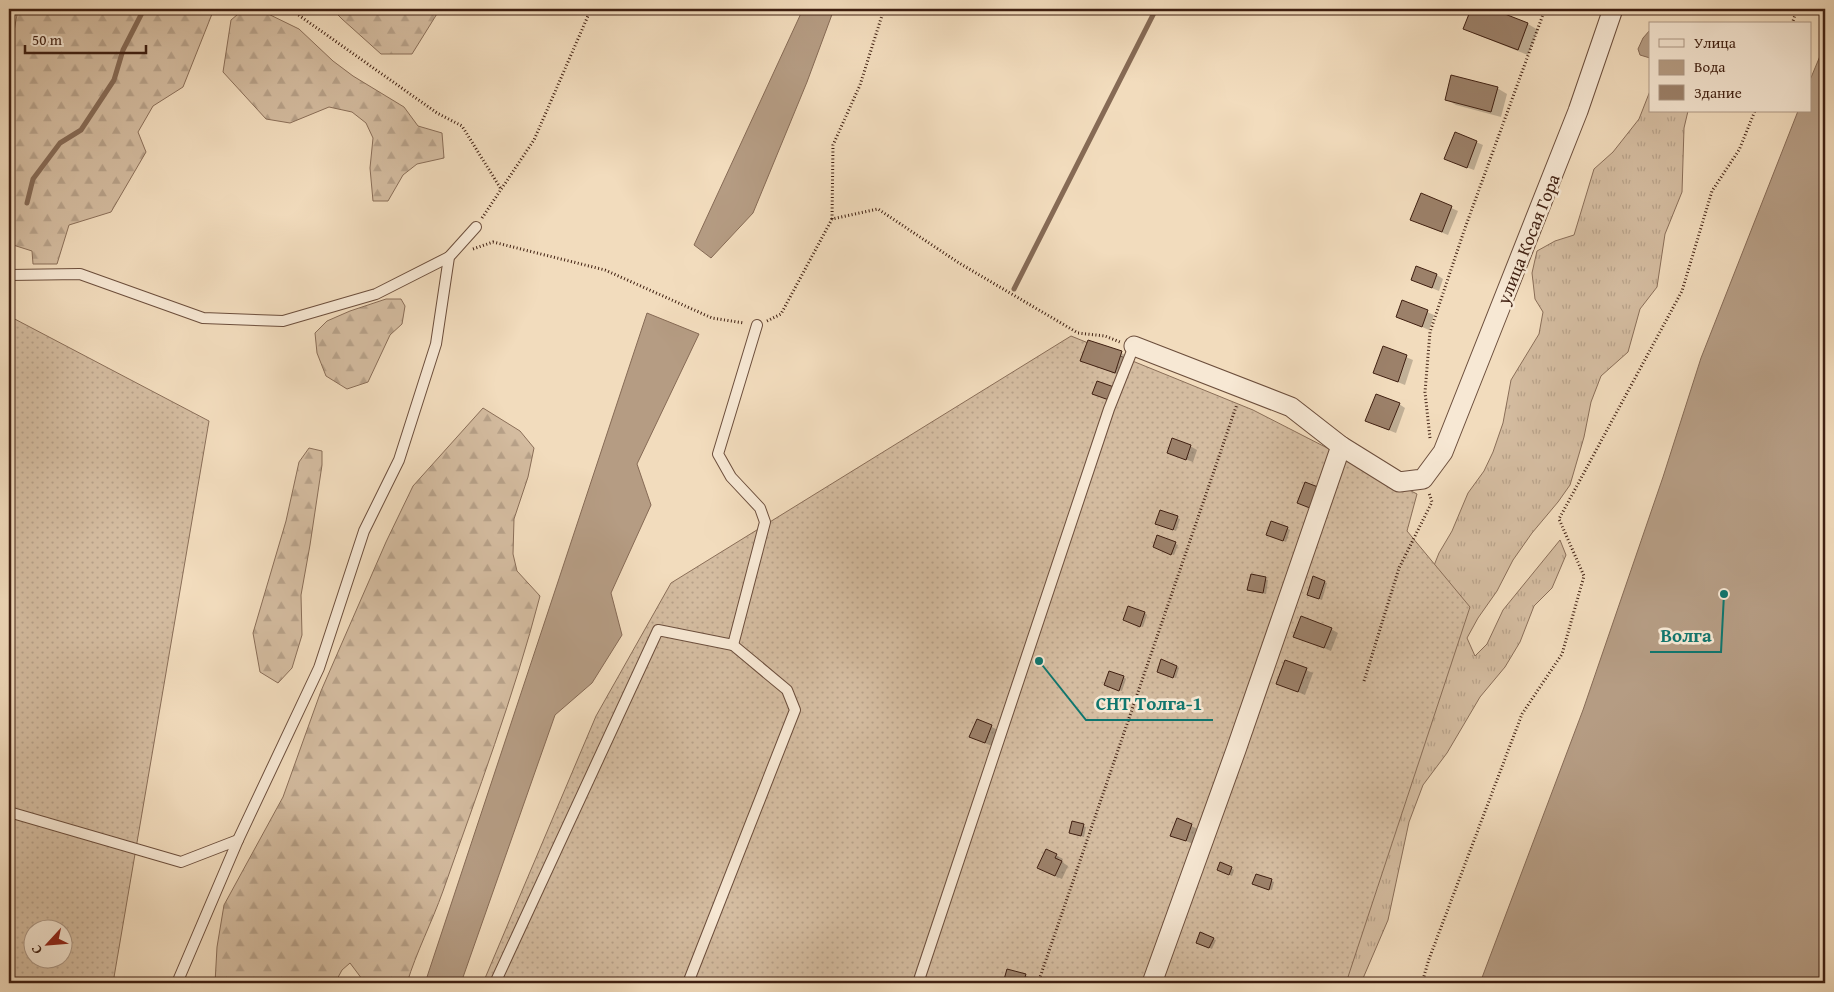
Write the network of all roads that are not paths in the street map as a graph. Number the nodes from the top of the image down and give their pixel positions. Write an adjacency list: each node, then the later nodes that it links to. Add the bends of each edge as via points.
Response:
1 (1613, 9): 7 (street, улица Косая Гора, via 1578,111 1443,452 1429,472 1399,482)
2 (476, 227): 3 (lane)
3 (449, 257): 4 (lane, via 376,294 283,321 203,318 80,274); 10 (lane, via 436,344 399,460 364,531 319,668)
4 (9, 275)
5 (757, 326): 8 (lane, via 718,454 731,477 760,508 764,522)
6 (1134, 346): 7 (street, via 1291,407); 14 (lane, via 1103,428)
7 (1342, 446): 15 (street)
8 (733, 646): 12 (lane, via 658,630); 13 (lane, via 787,690 795,710)
9 (9, 812): 10 (lane, via 181,862)
10 (238, 840): 11 (lane)
11 (177, 983)
12 (495, 983)
13 (688, 983)
14 (918, 983)
15 (1152, 983)

